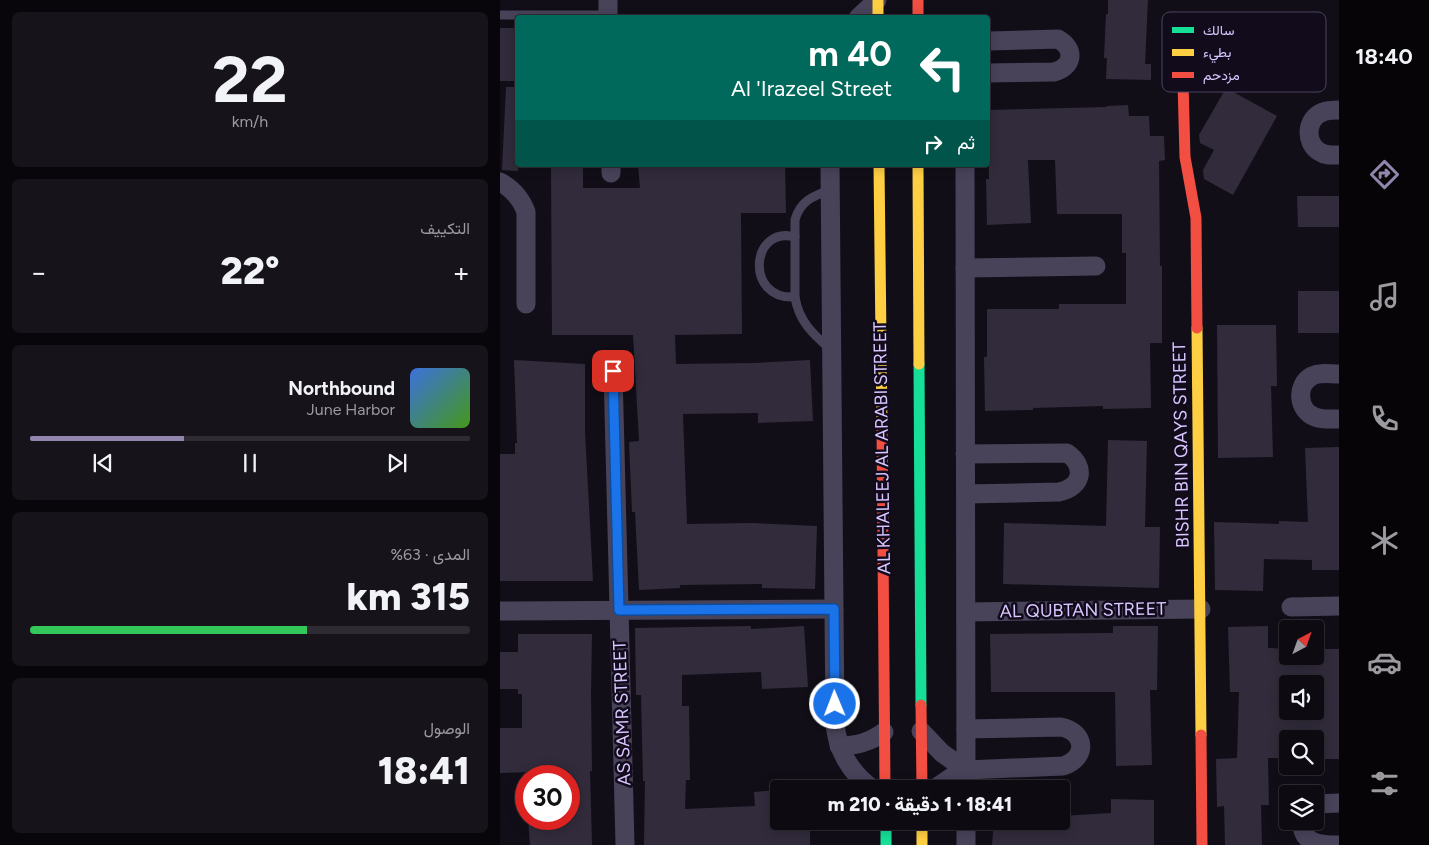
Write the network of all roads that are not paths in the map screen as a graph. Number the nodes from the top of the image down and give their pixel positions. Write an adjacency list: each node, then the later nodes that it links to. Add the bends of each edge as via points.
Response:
1 (877, 0): 5 (street); 6 (main road)
2 (608, 11): 4 (lane)
3 (515, 15): 7 (lane)
4 (522, 15)
5 (861, 15)
6 (878, 15)
7 (500, 16)
8 (990, 41): 9 (street, via 1058,39 1065,43 1070,58 1067,65 1054,72)
9 (990, 73)
10 (1183, 92): 33 (main road, BISHR BIN QAYS STREET, via 1185,157 1196,218)
11 (1339, 110): 12 (street, via 1316,116 1308,131 1314,148 1330,156)
12 (1339, 155)
13 (830, 167): 18 (street)
14 (879, 167): 39 (main road, AL KHALEEJ AL ARABI STREET)
15 (918, 167): 38 (main road, AL KHALEEJ AL ARABI STREET)
16 (965, 167): 21 (street)
17 (500, 182): 23 (street, via 516,194 526,212)
18 (830, 190): 19 (lane, via 803,204 797,214); 24 (street)
19 (795, 237): 22 (lane); 22 (lane, via 775,237 763,250 759,266 769,289 775,294)
20 (1096, 266): 21 (street)
21 (965, 268): 28 (street)
22 (795, 297): 24 (lane, via 802,321)
23 (526, 304)
24 (832, 350): 32 (street)
25 (613, 371): 34 (street, AS SAMR STREET)
26 (1339, 374): 27 (street, via 1312,376 1304,383 1301,392 1301,402 1314,417)
27 (1339, 419)
28 (966, 454): 29 (street); 29 (street, via 1067,453 1079,466 1080,476 1069,490 1059,492)
29 (966, 494): 36 (street)
30 (1339, 606): 31 (street)
31 (1291, 607)
32 (834, 609): 34 (street); 40 (street, via 835,724)
33 (1201, 609): 36 (street, AL QUBTAN STREET); 56 (main road, BISHR BIN QAYS STREET)
34 (619, 610): 35 (street); 52 (street, AS SAMR STREET)
35 (500, 611)
36 (966, 612): 37 (street)
37 (966, 729): 45 (street); 45 (street, via 1061,727 1076,734 1081,750 1078,758 1063,766)
38 (921, 731): 43 (main road, AL KHALEEJ AL ARABI STREET); 45 (street)
39 (884, 732): 40 (street, via 868,741); 42 (main road, AL KHALEEJ AL ARABI STREET)
40 (840, 746): 41 (street)
41 (861, 780)
42 (885, 780)
43 (922, 780)
44 (947, 780): 45 (street, via 953,776)
45 (966, 780)
46 (1339, 803): 47 (street)
47 (1324, 804)
48 (886, 830): 53 (main road)
49 (922, 830): 54 (main road)
50 (966, 830): 55 (street)
51 (1304, 830): 57 (street, via 1309,840 1317,844)
52 (625, 845)
53 (886, 845)
54 (922, 845)
55 (966, 845)
56 (1202, 845)
57 (1339, 845)

